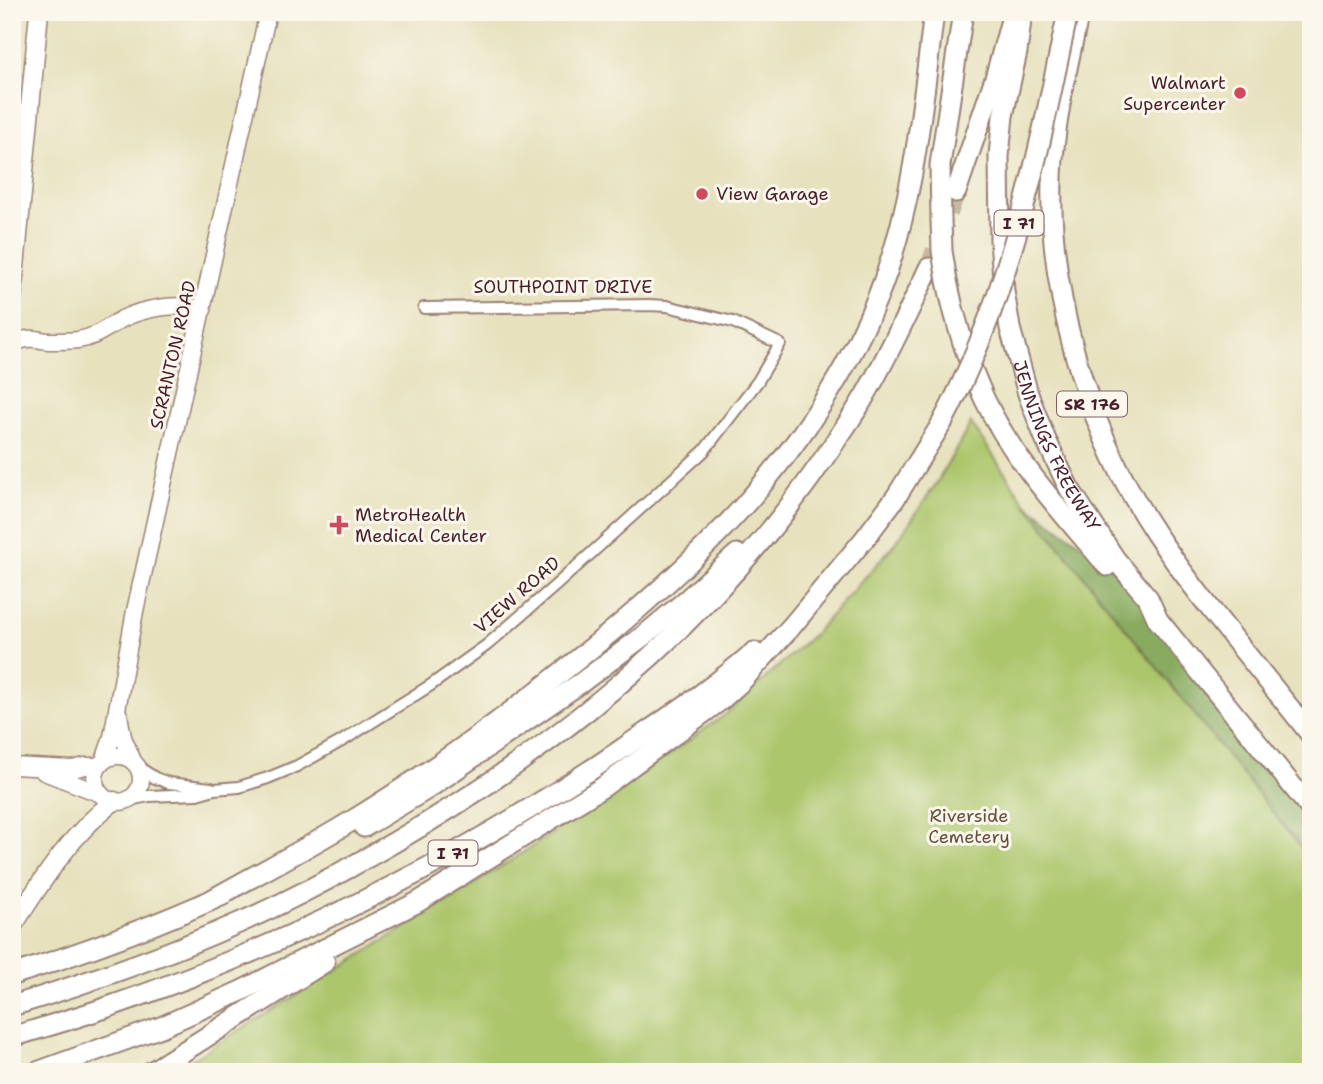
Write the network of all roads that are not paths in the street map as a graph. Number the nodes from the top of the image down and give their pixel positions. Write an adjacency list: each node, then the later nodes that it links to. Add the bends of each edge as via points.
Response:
1 (39, 12): 11 (main road)
2 (268, 12): 16 (street, SCRANTON ROAD)
3 (934, 12): 31 (highway, via 918,146 890,263 837,381 766,481 653,597 518,707 346,824)
4 (963, 12): 21 (highway, bridge, via 940,165 942,251 955,317 985,399 1030,473 1138,603)
5 (1003, 12): 10 (highway, via 981,94)
6 (1013, 12): 10 (highway)
7 (1022, 12): 21 (highway, JENNINGS FREEWAY / SR 176, via 999,156 1000,240 1010,328 1028,394 1069,488 1115,559 1148,598)
8 (1068, 12): 20 (highway, I 71, bridge, via 1033,169 980,340 942,424 896,497)
9 (1079, 12): 23 (highway, SR 176, via 1061,99 1051,214 1065,316 1085,387 1125,481 1154,531)
10 (982, 117): 12 (highway)
11 (18, 164): 14 (main road)
12 (956, 192)
13 (929, 268): 19 (highway, I 71, via 863,400)
14 (12, 299)
15 (424, 308): 18 (street, SOUTHPOINT DRIVE, via 667,306 733,322)
16 (203, 310): 17 (street, via 144,310 91,337 27,339); 22 (street, SCRANTON ROAD)
17 (12, 344)
18 (779, 344): 28 (street, VIEW ROAD, via 758,381 704,451 487,645 376,721 297,766 239,787)
19 (800, 492): 31 (highway, via 663,620 521,726 429,788 327,848); 37 (highway, I 71, via 715,595 642,665 507,771 426,824 243,921 121,971)
20 (838, 572): 32 (highway, via 721,700 603,787); 38 (highway, I 71, via 735,668 677,711 547,799 448,856 297,932 109,1007)
21 (1158, 620): 30 (highway, JENNINGS FREEWAY / SR 176)
22 (118, 706): 24 (street, SCRANTON ROAD); 25 (street, SCRANTON ROAD, via 123,737)
23 (1311, 735)
24 (102, 763): 25 (street, via 119,756); 27 (street, via 73,769); 29 (street, via 95,780)
25 (136, 764): 28 (street, VIEW ROAD, via 155,779); 29 (street, via 141,774 139,789 135,795)
26 (12, 766): 27 (street)
27 (35, 768): 29 (street)
28 (214, 789): 29 (street, VIEW ROAD)
29 (115, 798): 33 (main road, via 56,861)
30 (1311, 808)
31 (213, 899): 34 (highway)
32 (418, 902): 39 (highway, via 207,1007); 40 (highway)
33 (12, 927)
34 (107, 942): 35 (highway); 36 (highway)
35 (12, 967)
36 (12, 975)
37 (12, 1006)
38 (12, 1037)
39 (37, 1072)
40 (151, 1072)

